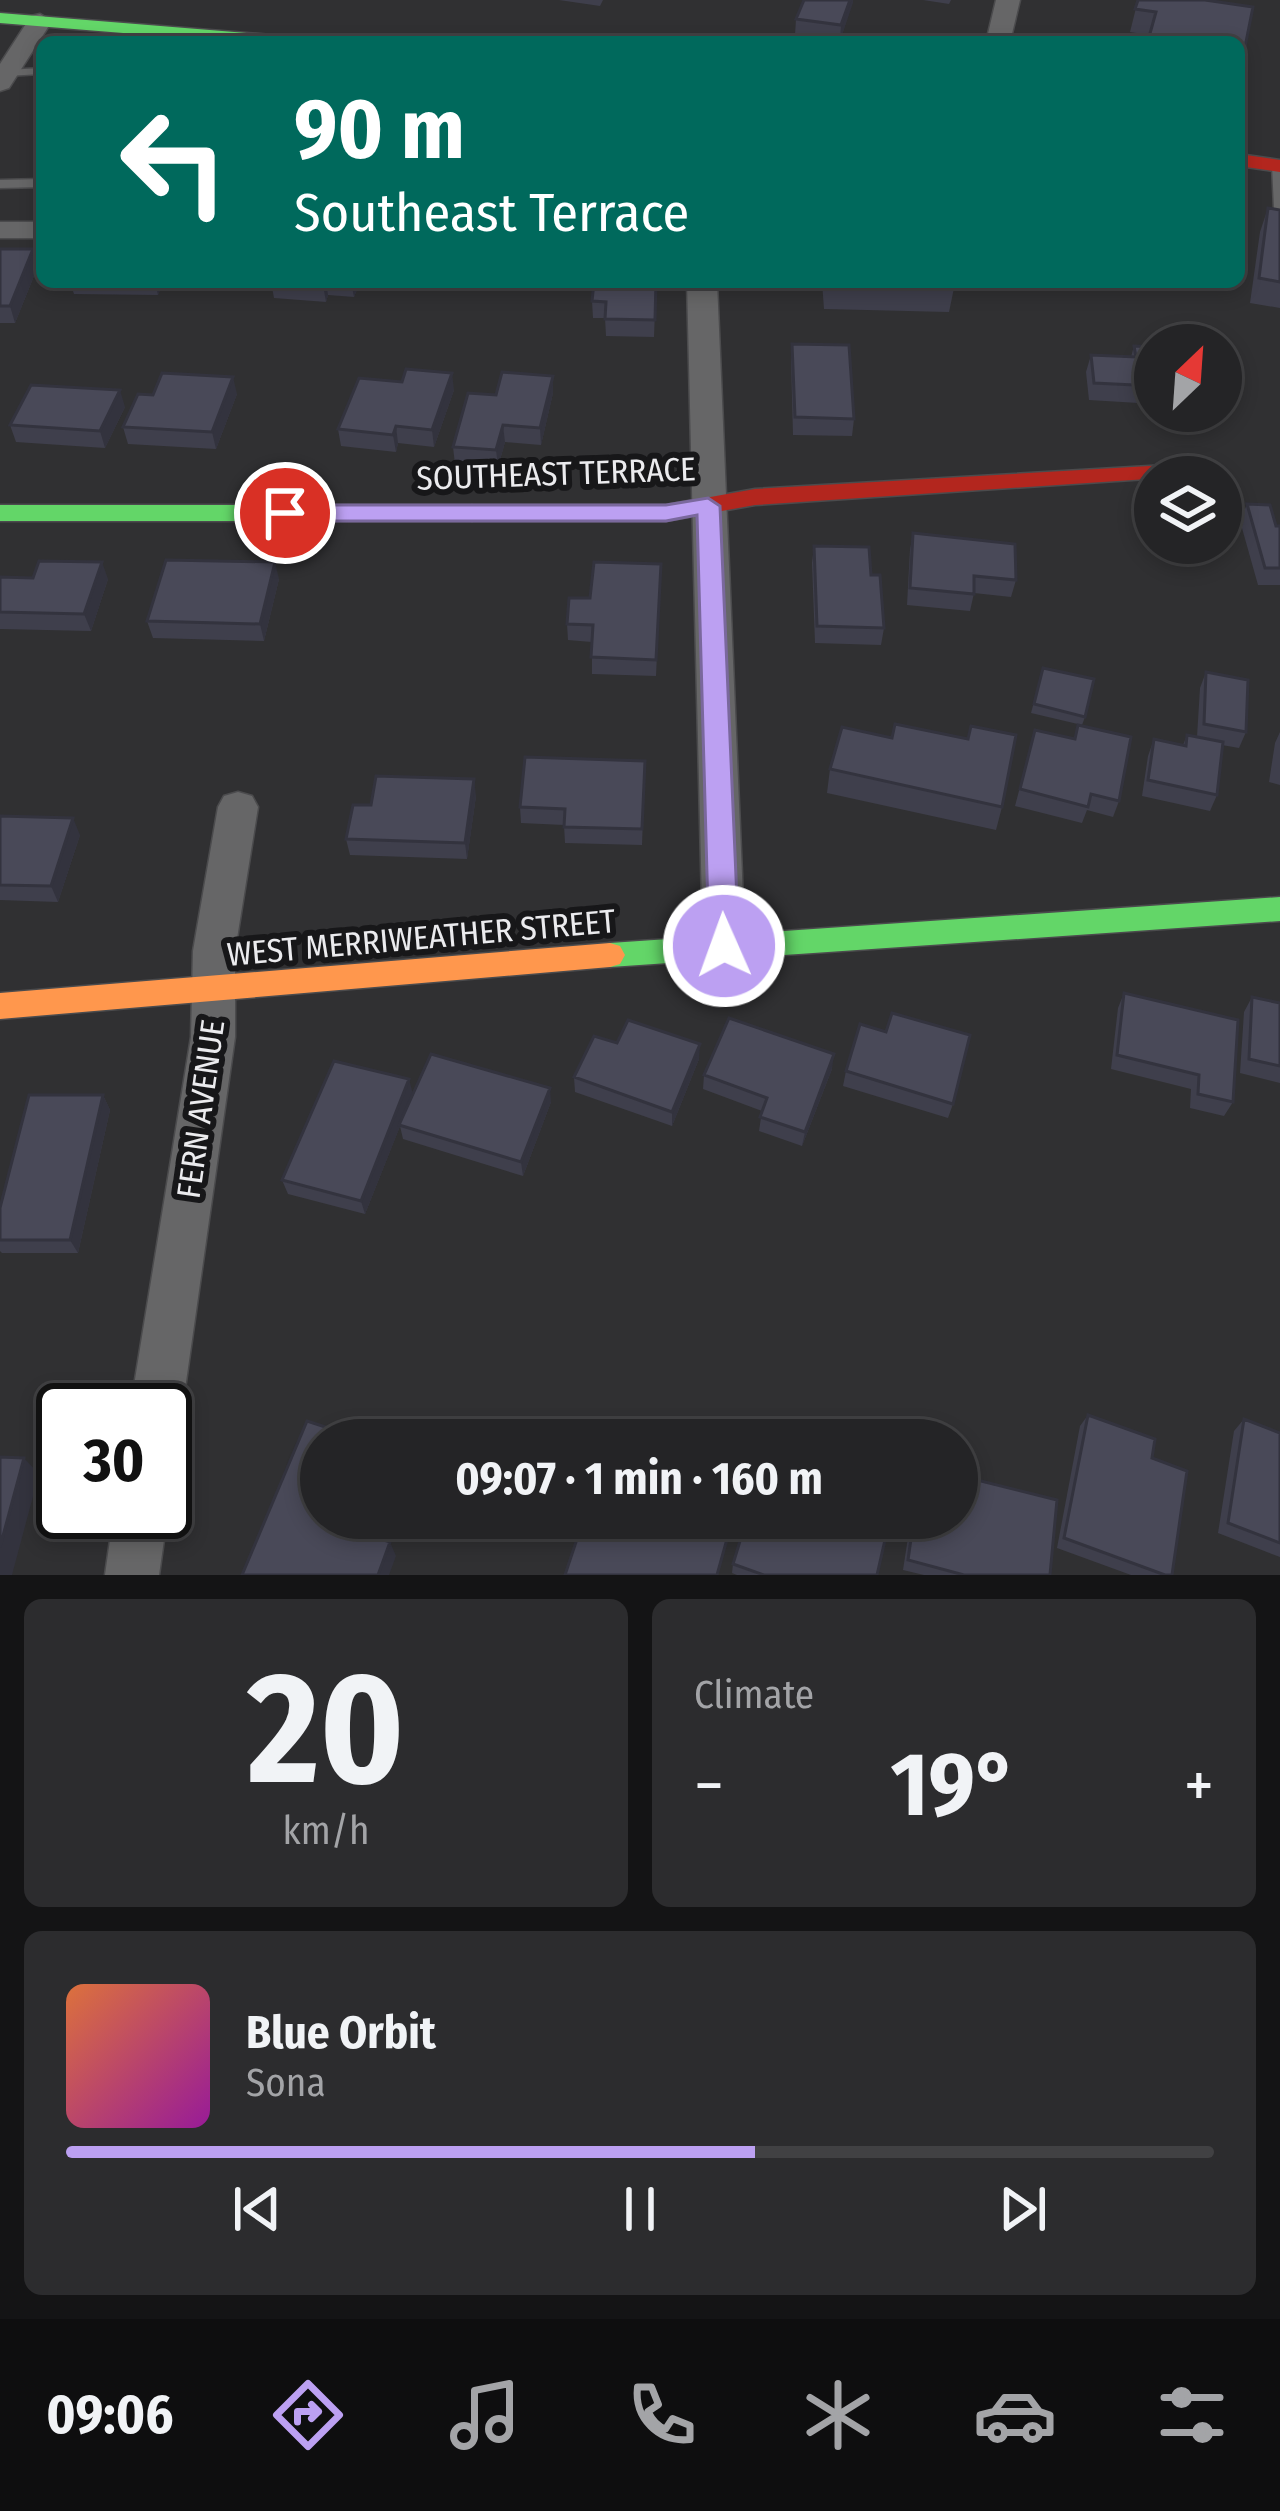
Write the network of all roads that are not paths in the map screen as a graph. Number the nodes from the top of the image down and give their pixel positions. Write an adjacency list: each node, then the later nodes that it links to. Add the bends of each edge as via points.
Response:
1 (1008, 0): 6 (street)
2 (0, 18): 3 (street)
3 (40, 21): 4 (street); 8 (street)
4 (107, 34): 5 (street)
5 (151, 36)
6 (999, 36)
7 (36, 72): 8 (lane)
8 (3, 78)
9 (1245, 161): 10 (street)
10 (1279, 166): 13 (lane)
11 (0, 184): 12 (lane)
12 (36, 184)
13 (1280, 208)
14 (0, 230): 15 (street)
15 (36, 230)
16 (702, 288): 18 (street)
17 (1134, 474): 18 (street, SOUTHEAST TERRACE)
18 (708, 506): 19 (street, SOUTHEAST TERRACE, via 666,513); 22 (street)
19 (0, 512)
20 (238, 807): 23 (street, FERN AVENUE)
21 (1280, 909): 22 (street, WEST MERRIWEATHER STREET)
22 (724, 946): 23 (street, WEST MERRIWEATHER STREET)
23 (214, 992): 24 (street, WEST MERRIWEATHER STREET); 25 (street, FERN AVENUE)
24 (0, 1006)
25 (161, 1383)
26 (137, 1539): 27 (street)
27 (131, 1575)

